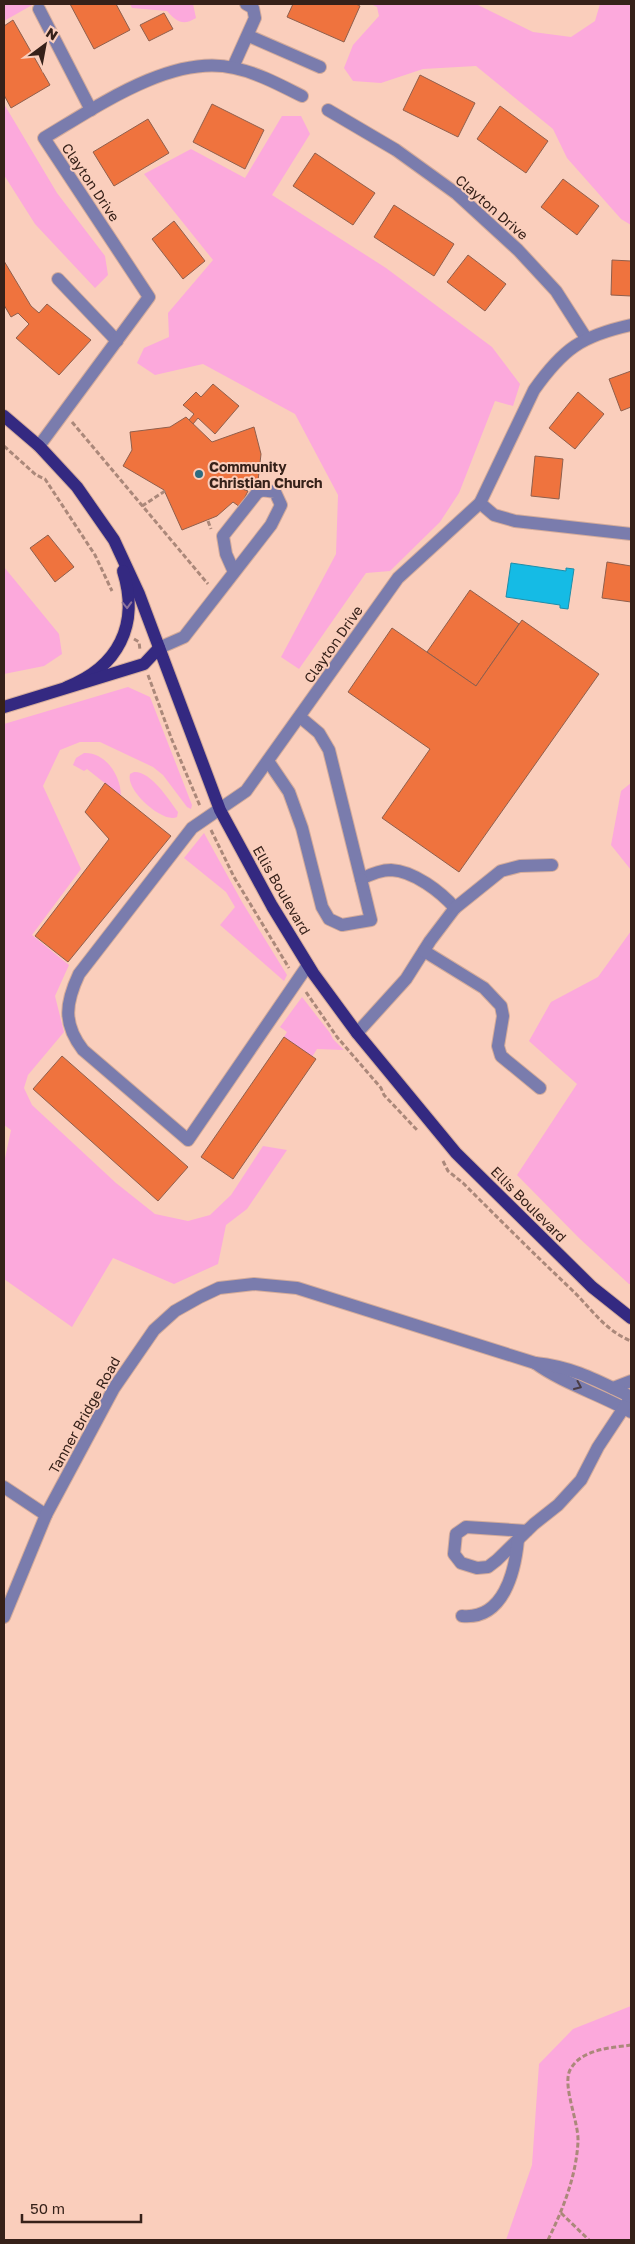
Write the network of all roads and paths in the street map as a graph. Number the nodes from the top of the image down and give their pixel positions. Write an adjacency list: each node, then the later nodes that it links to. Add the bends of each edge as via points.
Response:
1 (246, 4): 3 (street, via 253,8 255,18)
2 (39, 9): 7 (street)
3 (249, 36): 4 (street); 5 (street)
4 (233, 67): 6 (street, Clayton Drive); 7 (street, Clayton Drive, via 208,66 172,72 130,87)
5 (320, 67)
6 (302, 96)
7 (91, 110): 12 (street, Clayton Drive, via 44,138 149,297)
8 (328, 110): 11 (street, Clayton Drive, via 396,150 457,194 518,250 556,291)
9 (58, 279): 12 (street)
10 (631, 325): 11 (street, Clayton Drive)
11 (586, 338): 18 (street, Clayton Drive, via 564,354 534,390)
12 (117, 341): 13 (street, Clayton Drive)
13 (64, 413): 16 (street, Clayton Drive); 19 (path)
14 (4, 416): 16 (main road, Ellis Boulevard)
15 (4, 446): 27 (path, via 36,475 45,479 95,555)
16 (39, 446): 23 (main road, Ellis Boulevard, via 77,487)
17 (165, 491): 19 (path)
18 (480, 503): 21 (street, via 494,515 515,521); 33 (street, Clayton Drive, via 398,578)
19 (142, 506): 25 (path)
20 (208, 521): 22 (path)
21 (631, 534)
22 (214, 537)
23 (114, 540): 29 (main road, Ellis Boulevard); 31 (main road, one-way to 31, via 127,582 128,612 124,635 116,652 98,671)
24 (234, 572): 24 (street, via 279,512 280,498 275,492 262,490 257,493 225,531 223,542); 25 (street)
25 (213, 586): 26 (path); 29 (street, via 184,636)
26 (202, 592)
27 (113, 595)
28 (131, 638): 30 (path, via 139,642)
29 (159, 648): 31 (main road, via 144,664); 35 (main road, Ellis Boulevard)
30 (140, 651)
31 (67, 688): 32 (main road)
32 (4, 706)
33 (300, 717): 34 (street, Clayton Drive); 37 (street, via 319,733 329,750)
34 (268, 760): 35 (street, Clayton Drive, via 246,791); 37 (street, via 289,792 302,828 322,907 329,919 342,925 370,920)
35 (220, 810): 40 (main road, Ellis Boulevard); 40 (street, Clayton Drive, via 192,828 79,974 70,992 68,1010 74,1038 188,1140)
36 (552, 865): 38 (street, via 520,866 501,871)
37 (361, 879): 38 (street, via 375,872 392,870 409,874 446,898)
38 (455, 908): 39 (street)
39 (424, 951): 41 (street, via 406,979); 42 (street, via 484,988 501,1006 503,1016 498,1046 501,1056)
40 (308, 964): 41 (main road, Ellis Boulevard)
41 (357, 1033): 43 (main road, Ellis Boulevard, via 456,1153 592,1287)
42 (540, 1088)
43 (630, 1315)
44 (535, 1364): 46 (street, Tanner Bridge Road, via 559,1366 582,1373); 47 (street, Tanner Bridge Road, one-way to 47, via 551,1375); 49 (street, Tanner Bridge Road, via 297,1288 254,1284 219,1288 175,1311 154,1330 114,1388)
45 (631, 1381): 46 (street)
46 (613, 1388): 47 (street, Tanner Bridge Road)
47 (629, 1404): 50 (street, via 598,1447 581,1480 558,1505)
48 (4, 1487): 49 (street)
49 (46, 1515): 52 (street, Tanner Bridge Road)
50 (522, 1535): 50 (street, via 488,1567 468,1567 454,1554 456,1534 466,1526); 51 (street, via 515,1569 502,1596 482,1614)
51 (462, 1616)
52 (4, 1617)
53 (631, 2045): 54 (path, via 588,2053 569,2071 568,2085 578,2140)
54 (561, 2212): 55 (path); 56 (path)
55 (548, 2240)
56 (589, 2240)

